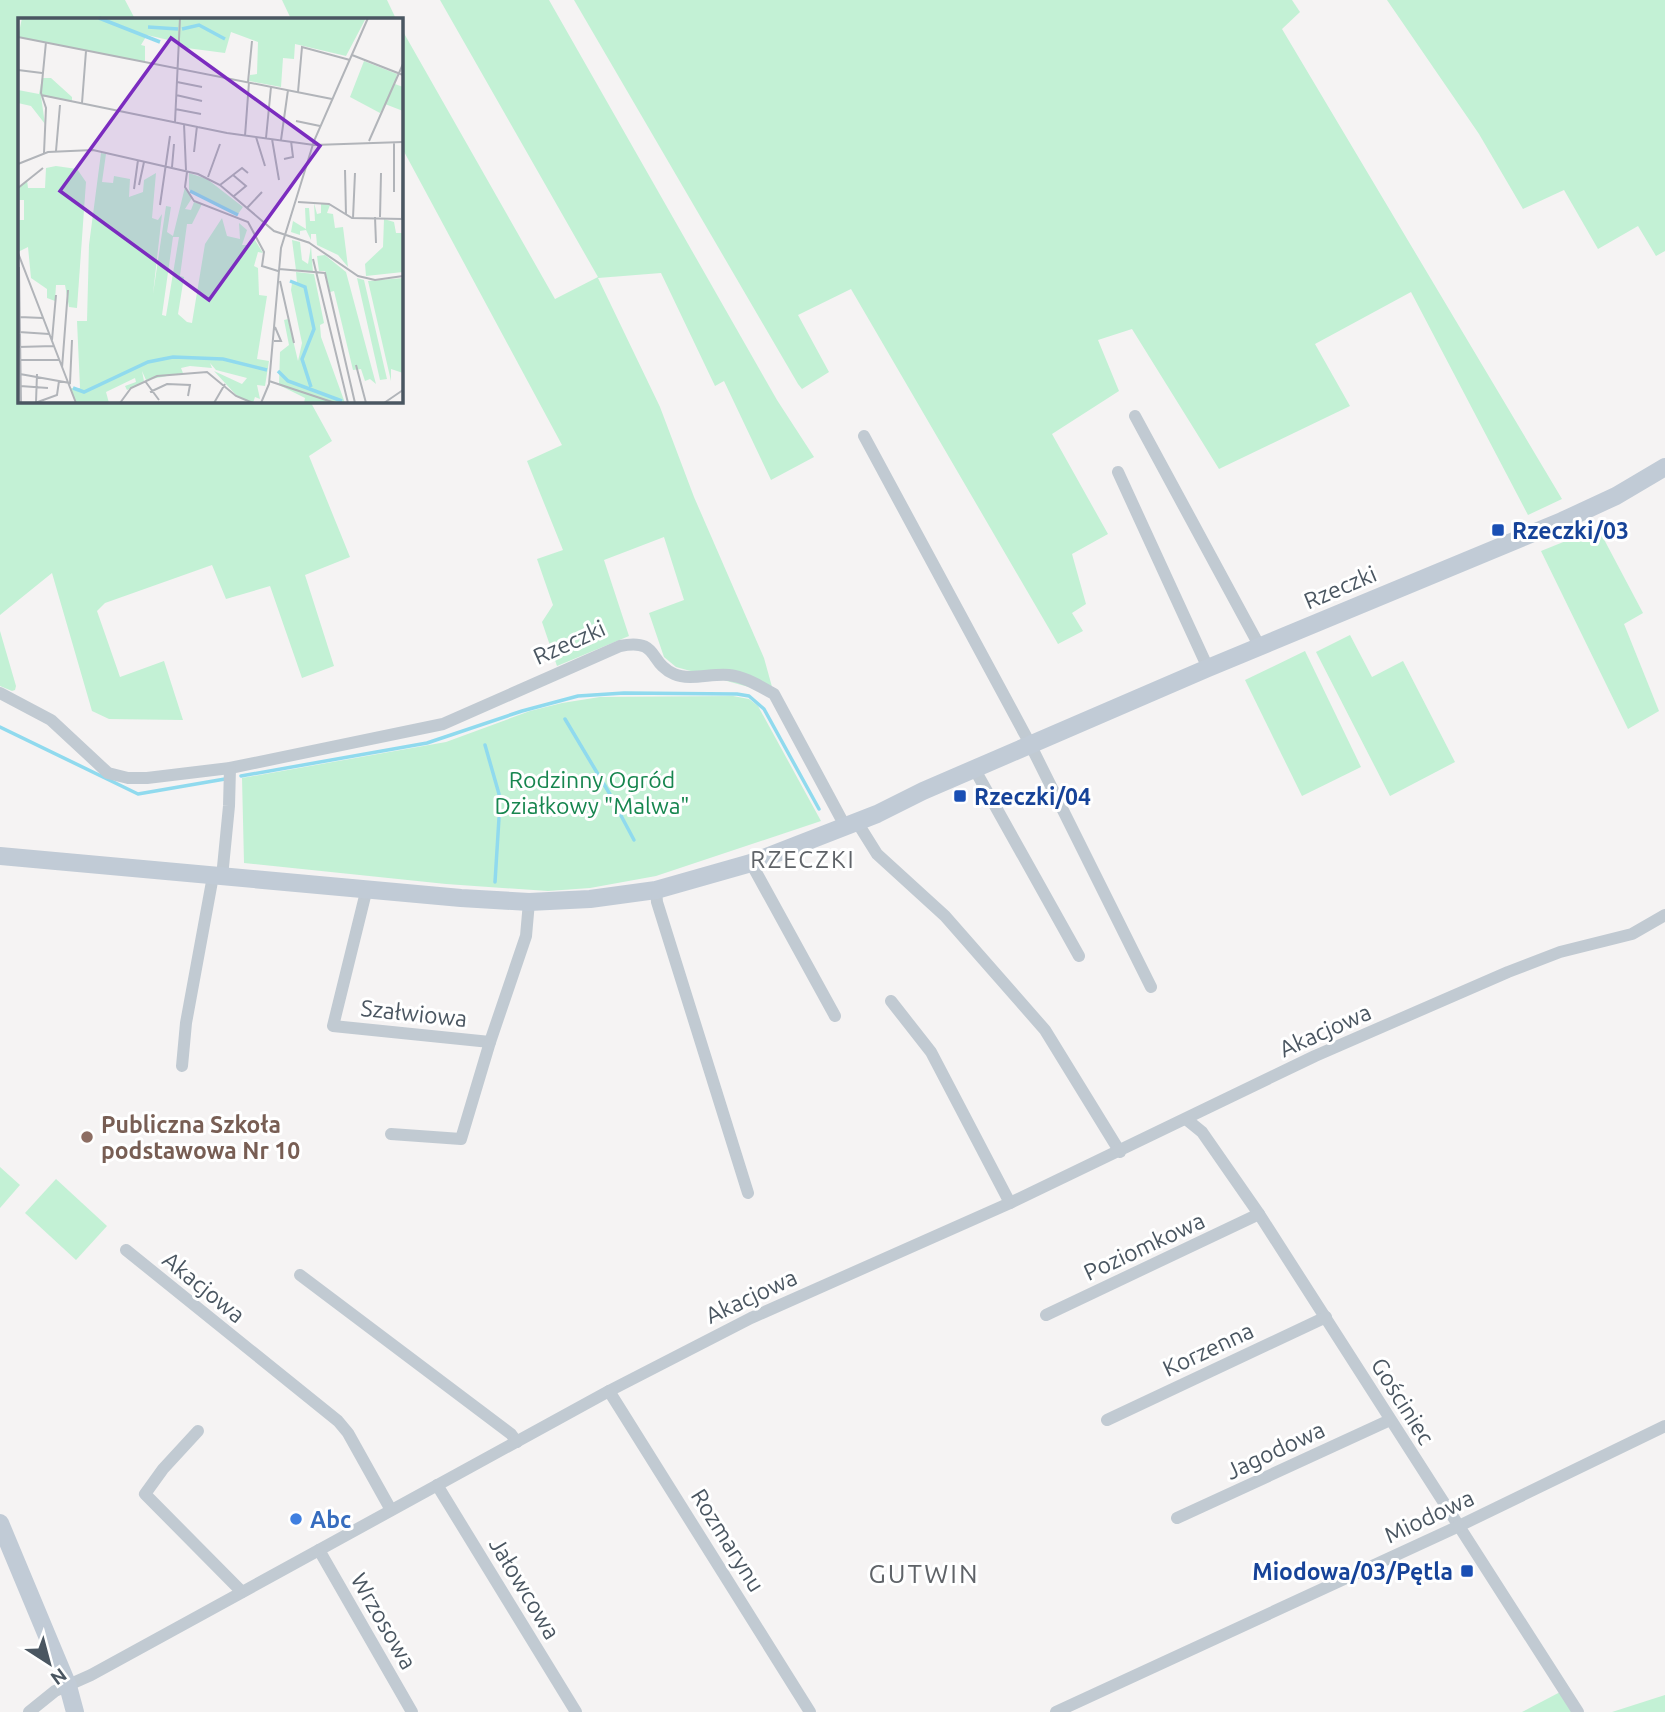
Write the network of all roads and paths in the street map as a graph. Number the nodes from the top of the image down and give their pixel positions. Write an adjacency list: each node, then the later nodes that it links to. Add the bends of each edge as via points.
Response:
1 (1135, 416): 5 (street)
2 (864, 436): 8 (street)
3 (1665, 467): 5 (main road, Rzeczki, via 1562,520)
4 (1118, 472): 6 (street)
5 (1260, 647): 6 (main road, Rzeczki)
6 (1208, 668): 8 (main road, Rzeczki)
7 (0, 693): 9 (street, Rzeczki, via 66,731 108,773 147,778)
8 (1030, 746): 10 (main road, Rzeczki); 20 (street)
9 (230, 768): 11 (street, Rzeczki, via 443,724 634,643 649,648 675,674 728,674 774,694); 14 (street, via 229,806)
10 (975, 769): 11 (main road, Rzeczki); 19 (street)
11 (851, 824): 13 (main road, Rzeczki); 27 (street, Rzeczki, via 945,916 1045,1030)
12 (0, 856): 14 (main road, Rzeczki)
13 (751, 863): 16 (main road, Rzeczki); 22 (street)
14 (217, 877): 15 (main road, Rzeczki); 24 (street, via 186,1023)
15 (367, 888): 17 (main road, Rzeczki); 23 (street, Szałwiowa, via 333,1026)
16 (656, 890): 17 (main road, Rzeczki); 28 (street)
17 (529, 902): 23 (street, Szałwiowa, via 526,936)
18 (1665, 915): 25 (street, Akacjowa, via 1632,934 1560,952 1508,972 1315,1056)
19 (1079, 956)
20 (1151, 987)
21 (891, 1001): 29 (street, via 931,1052)
22 (835, 1016)
23 (490, 1042): 26 (street, Szałwiowa, via 461,1139)
24 (182, 1066)
25 (1186, 1119): 27 (street, Akacjowa); 30 (street, Gościniec, via 1202,1132)
26 (391, 1134)
27 (1120, 1152): 29 (street, Akacjowa)
28 (748, 1193)
29 (1010, 1203): 35 (street, Akacjowa, via 751,1318)
30 (1259, 1214): 33 (street, Poziomkowa); 34 (street, Gościniec)
31 (126, 1250): 42 (street, Akacjowa, via 338,1421)
32 (300, 1275): 40 (street)
33 (1046, 1315)
34 (1326, 1317): 36 (street, Korzenna); 37 (street, Gościniec)
35 (609, 1391): 40 (street, Akacjowa); 53 (street, Rozmarynu)
36 (1107, 1420)
37 (1390, 1420): 43 (street, Jagodowa); 45 (street, Gościniec)
38 (1665, 1426): 45 (street, Miodowa)
39 (198, 1431): 47 (street, via 145,1494)
40 (517, 1442): 41 (street, Akacjowa)
41 (438, 1485): 42 (street, Akacjowa); 52 (street, Jałowcowa)
42 (391, 1510): 46 (street, Akacjowa)
43 (1177, 1518)
44 (0, 1523): 48 (main road)
45 (1459, 1526): 54 (street, Miodowa); 55 (street, Gościniec)
46 (319, 1550): 47 (street, Akacjowa); 51 (street, Wrzosowa)
47 (242, 1592): 48 (street, Akacjowa)
48 (68, 1686): 49 (street, Akacjowa); 50 (main road)
49 (29, 1712)
50 (75, 1712)
51 (412, 1712)
52 (576, 1712)
53 (810, 1712)
54 (1056, 1712)
55 (1578, 1712)

